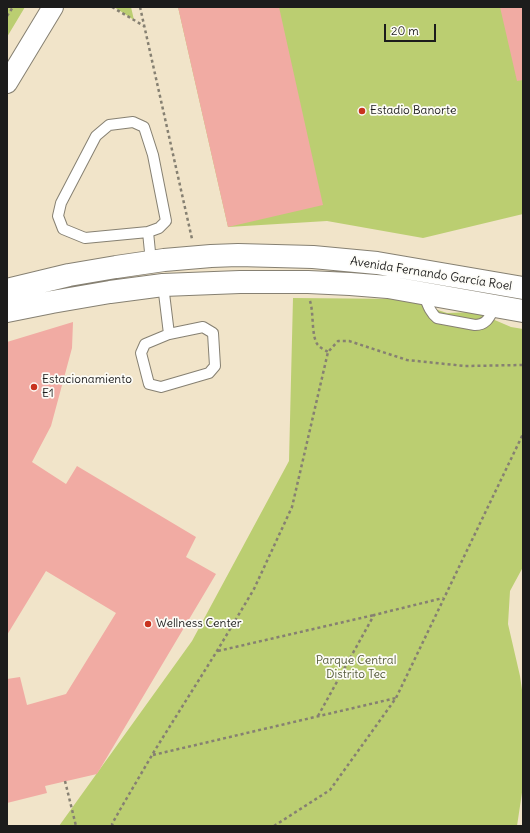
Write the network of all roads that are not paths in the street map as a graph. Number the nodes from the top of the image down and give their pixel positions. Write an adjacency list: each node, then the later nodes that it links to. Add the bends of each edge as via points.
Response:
1 (52, 7): 2 (street)
2 (7, 83)
3 (148, 232): 3 (lane, via 85,238 63,228 58,216 61,203 96,136 109,125 133,122 144,127 153,155 166,221 159,228); 4 (lane)
4 (151, 262): 6 (street, Avenida Fernando García Roel, via 238,255 306,256 369,262); 7 (street, Avenida Fernando García Roel, via 69,275)
5 (163, 285): 8 (street, Avenida Fernando García Roel); 9 (street, Avenida Fernando García Roel, via 308,282 380,286); 10 (lane)
6 (523, 288)
7 (7, 290)
8 (7, 310)
9 (523, 310)
10 (169, 334): 10 (lane, via 202,327 213,333 215,366 209,373 161,387 149,384 141,353 145,344)

